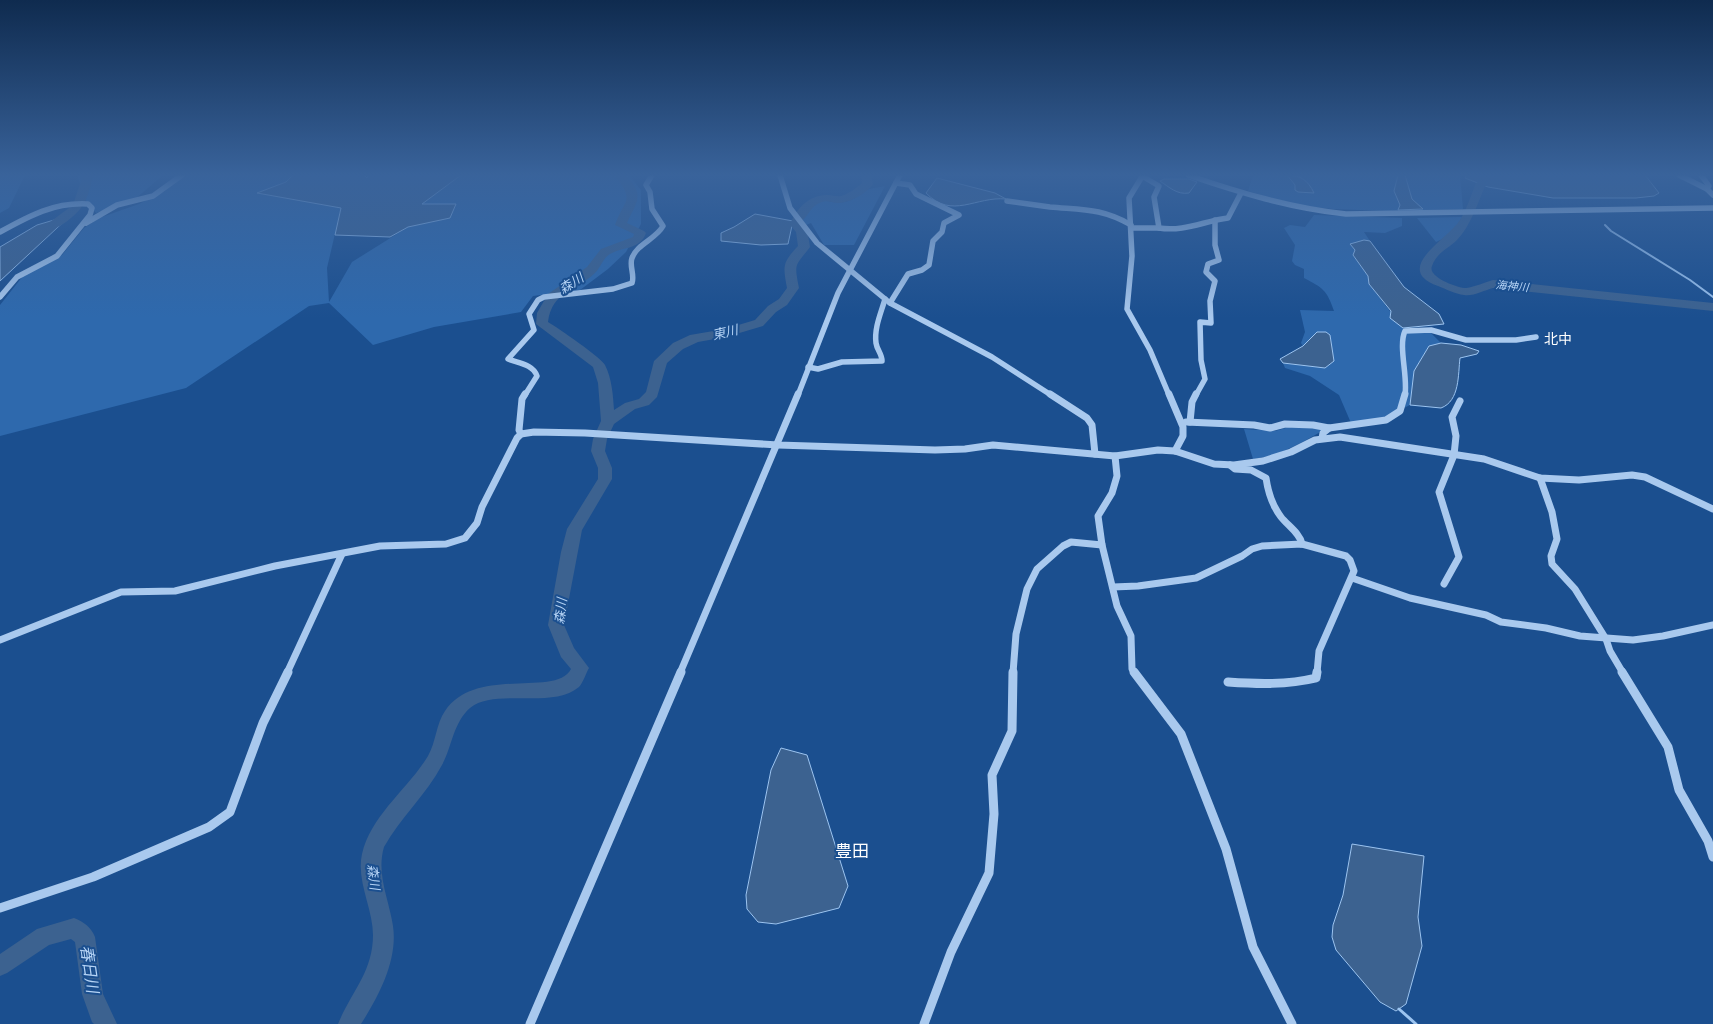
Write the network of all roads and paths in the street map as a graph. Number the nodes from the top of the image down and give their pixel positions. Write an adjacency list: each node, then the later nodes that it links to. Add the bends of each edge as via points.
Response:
1 (19, 223): 16 (street)
2 (83, 223): 14 (street)
3 (87, 223): 14 (street)
4 (661, 223): 26 (street, via 663,226 659,235 633,256 632,283 613,289 548,296 538,300 534,305 529,314 534,330 508,358 533,368 537,373 522,399 519,430)
5 (800, 223): 17 (street, via 817,243)
6 (875, 223): 17 (street)
7 (944, 223): 19 (street, via 942,232 933,240 932,260 928,266 922,271 908,274)
8 (1127, 223): 13 (street)
9 (1131, 223): 13 (street)
10 (1158, 223): 15 (street)
11 (1204, 223): 15 (street, via 1183,229)
12 (1215, 223): 23 (street, via 1215,245 1219,260 1208,264 1206,272 1214,281 1210,301 1211,323 1200,322 1201,360 1205,379 1192,402)
13 (1131, 226): 15 (street); 24 (street, via 1132,256 1127,309 1150,350)
14 (79, 227): 18 (street, via 57,256 17,277)
15 (1159, 228)
16 (0, 232)
17 (849, 271): 19 (street); 21 (street)
18 (0, 298)
19 (888, 301): 21 (street, via 877,330 876,342 882,361 850,360 829,364 818,370); 30 (street, via 992,357 1087,418 1092,425)
20 (1536, 337): 25 (street, via 1516,340 1466,340 1431,330 1405,331 1402,338 1407,380 1400,411 1386,420)
21 (808, 367): 28 (street)
22 (1460, 401): 31 (street, via 1452,417 1457,430)
23 (1190, 422): 24 (street); 25 (street, via 1270,428 1285,424)
24 (1182, 423): 29 (street, via 1183,436)
25 (1329, 428): 27 (street, via 1323,433)
26 (521, 434): 28 (street, via 597,434); 38 (street, via 510,450 482,507 477,523 466,538 446,544 380,546)
27 (1322, 438): 31 (street, via 1340,437); 33 (street, via 1263,461)
28 (778, 446): 30 (street, via 935,450 993,445); 48 (street)
29 (1175, 451): 32 (street, via 1158,450); 33 (street, via 1214,464)
30 (1095, 454): 32 (street)
31 (1455, 454): 34 (street, via 1484,459); 40 (street, via 1439,492 1452,542 1460,557)
32 (1115, 456): 37 (street, via 1117,476 1114,487 1098,516)
33 (1230, 465): 36 (street, via 1235,469 1251,470 1266,478 1268,496 1275,510 1301,539)
34 (1540, 478): 35 (street, via 1579,480 1632,475 1645,477); 43 (street, via 1552,512 1557,539 1551,556 1552,564 1558,573 1572,584)
35 (1713, 509)
36 (1302, 544): 39 (street, via 1346,556 1353,565); 41 (street, via 1252,549 1196,578)
37 (1102, 545): 41 (street); 49 (street, via 1071,542 1063,546 1037,570 1027,589 1016,634 1012,731 992,775 994,814 989,873 951,952)
38 (342, 554): 44 (street, via 275,566 175,591 120,592); 47 (street, via 263,723 230,812 209,827 92,877)
39 (1352, 578): 43 (street, via 1410,598 1486,615 1501,622); 45 (street, via 1316,659 1316,678 1253,684)
40 (1444, 584)
41 (1113, 587): 50 (street, via 1117,606 1131,636 1132,669 1181,734 1226,849 1253,947)
42 (1713, 625): 43 (street, via 1633,640)
43 (1606, 639): 46 (street, via 1610,651 1668,747 1679,790 1708,841)
44 (0, 640)
45 (1228, 682)
46 (1713, 857)
47 (0, 908)
48 (530, 1024)
49 (924, 1024)
50 (1292, 1024)

